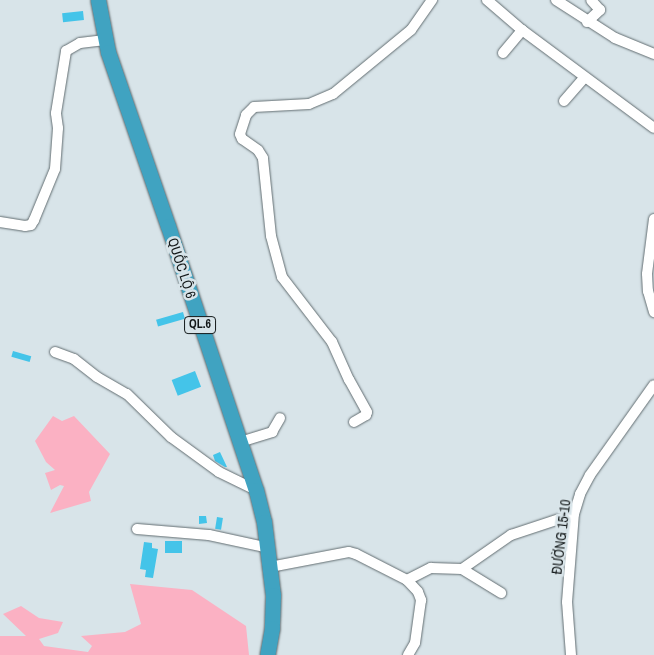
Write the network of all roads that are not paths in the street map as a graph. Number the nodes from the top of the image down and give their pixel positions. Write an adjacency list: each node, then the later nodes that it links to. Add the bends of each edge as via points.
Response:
1 (98, 0): 8 (highway, QUỐC LỘ 6 / QL.6)
2 (432, 0): 20 (street, via 411,30 333,94 310,104 254,107 246,115 240,134 263,158 271,236 282,277 332,342 367,412)
3 (487, 0): 7 (street)
4 (556, 0): 6 (street)
5 (590, 0): 6 (street, via 600,10)
6 (588, 22): 10 (street, via 622,42)
7 (522, 30): 9 (street); 11 (street)
8 (105, 40): 15 (street, via 80,43 66,50 56,113 55,169 31,225); 21 (highway, QUỐC LỘ 6 / QL.6)
9 (503, 53)
10 (654, 54)
11 (584, 78): 12 (street); 13 (street)
12 (564, 101)
13 (654, 128)
14 (654, 219): 16 (street, via 647,274)
15 (0, 222)
16 (654, 312)
17 (55, 352): 22 (street, via 74,359 127,394 170,437 219,472)
18 (654, 385): 23 (street, ĐƯỜNG 15-10, via 586,481)
19 (280, 418): 21 (street, via 272,432)
20 (354, 422)
21 (240, 442): 22 (highway, QUỐC LỘ 6 / QL.6)
22 (256, 490): 25 (highway, QUỐC LỘ 6 / QL.6)
23 (574, 514): 27 (street, via 511,535); 32 (street, ĐƯỜNG 15-10, via 567,602)
24 (137, 529): 25 (street, via 209,535)
25 (269, 548): 26 (highway, QUỐC LỘ 6 / QL.6)
26 (270, 567): 28 (street, via 353,552); 30 (highway, QUỐC LỘ 6 / QL.6, via 273,603)
27 (462, 569): 28 (street, via 431,568); 29 (street)
28 (407, 580): 31 (street, via 421,600 415,643)
29 (501, 593)
30 (267, 655)
31 (408, 655)
32 (571, 655)

